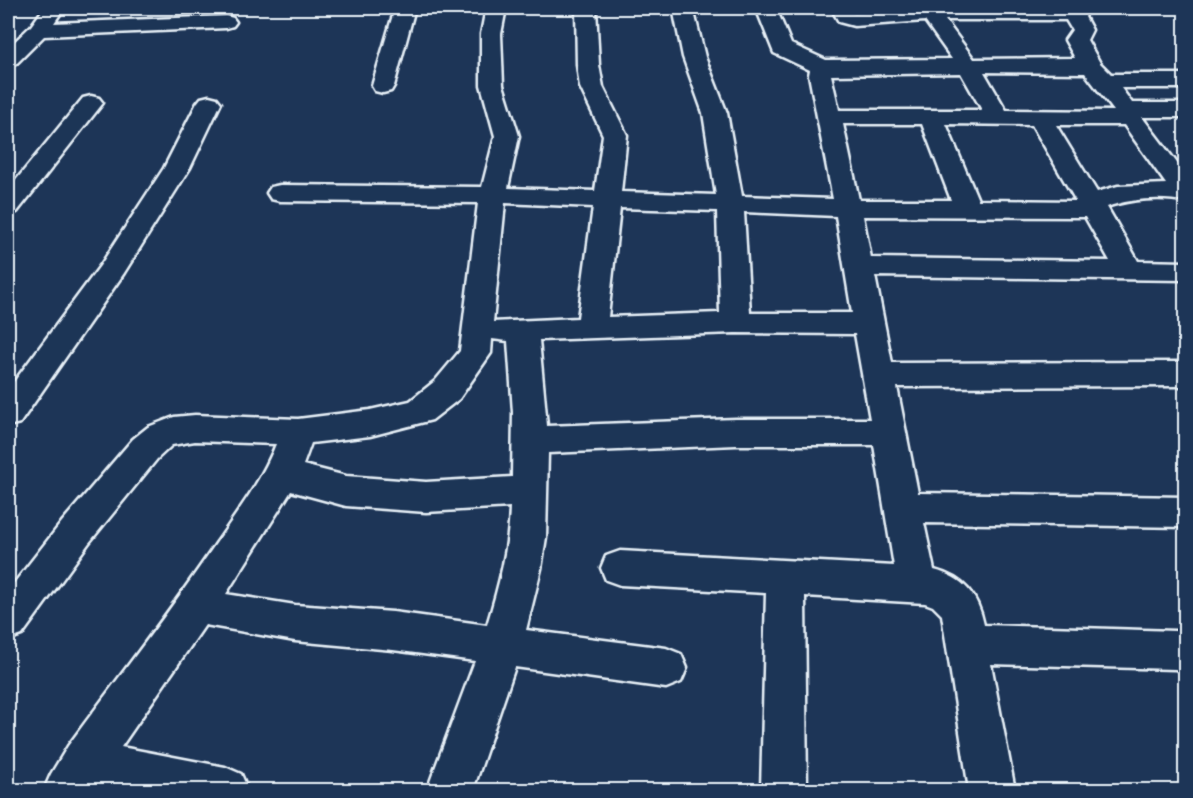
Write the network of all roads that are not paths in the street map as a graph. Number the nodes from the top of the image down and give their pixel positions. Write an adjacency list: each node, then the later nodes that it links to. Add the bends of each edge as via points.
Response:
1 (55, 8): 12 (street)
2 (405, 8): 18 (street)
3 (496, 8): 30 (street, via 491,34 492,85 507,136)
4 (586, 8): 31 (street, via 595,98 615,135)
5 (683, 8): 32 (street, via 694,57 715,113)
6 (766, 8): 15 (street, via 782,48)
7 (841, 8): 9 (street, via 846,18 854,20)
8 (1077, 10): 9 (street, via 1024,15); 16 (street, via 1075,17 1082,30 1076,40)
9 (929, 11): 14 (street)
10 (152, 16): 11 (street); 12 (street)
11 (226, 22)
12 (38, 30): 13 (street)
13 (8, 59)
14 (968, 65): 15 (street); 16 (street, via 1078,65); 25 (street)
15 (822, 67): 23 (street, via 820,75)
16 (1098, 74): 17 (street); 22 (street)
17 (1185, 81)
18 (383, 86)
19 (91, 103): 29 (street)
20 (209, 103): 46 (street, via 165,187 103,282)
21 (1185, 110): 22 (street)
22 (1128, 114): 26 (street); 27 (street)
23 (829, 117): 24 (street); 33 (street)
24 (931, 118): 25 (street); 34 (street)
25 (998, 118): 26 (street)
26 (1041, 118): 35 (street)
27 (1184, 190): 35 (street, via 1118,194 1092,203)
28 (280, 193): 30 (street)
29 (12, 195)
30 (493, 195): 31 (street); 42 (street)
31 (607, 199): 32 (street); 41 (street)
32 (730, 203): 33 (street); 39 (street)
33 (848, 208): 34 (street); 36 (street)
34 (968, 209): 35 (street)
35 (1094, 209): 37 (street)
36 (859, 267): 37 (street); 40 (street)
37 (1130, 271): 38 (street)
38 (1185, 271)
39 (735, 323): 40 (street); 41 (street)
40 (869, 324): 45 (street)
41 (592, 327): 43 (street)
42 (477, 331): 43 (street); 47 (street, via 475,353 447,390 420,411 370,423)
43 (522, 332): 49 (street)
44 (1185, 374): 45 (street)
45 (878, 375): 48 (street)
46 (8, 414)
47 (298, 432): 50 (street); 58 (street, via 195,428 160,436 75,533)
48 (889, 432): 49 (street, via 736,432); 52 (street)
49 (532, 440): 51 (street)
50 (282, 474): 51 (street, via 346,491 415,496); 57 (street)
51 (529, 491): 60 (street, via 527,536)
52 (904, 508): 53 (street); 56 (street)
53 (1185, 512)
54 (620, 568): 55 (street)
55 (786, 578): 56 (street); 66 (street)
56 (917, 585): 59 (street, via 936,587 951,595 961,609)
57 (196, 604): 60 (street, via 273,620 393,631); 63 (street)
58 (8, 622)
59 (968, 644): 61 (street, via 1175,650); 67 (street)
60 (500, 647): 62 (street); 65 (street)
61 (1185, 654)
62 (666, 668)
63 (75, 776): 64 (street, via 177,782)
64 (225, 790)
65 (450, 790)
66 (784, 790)
67 (992, 790)

